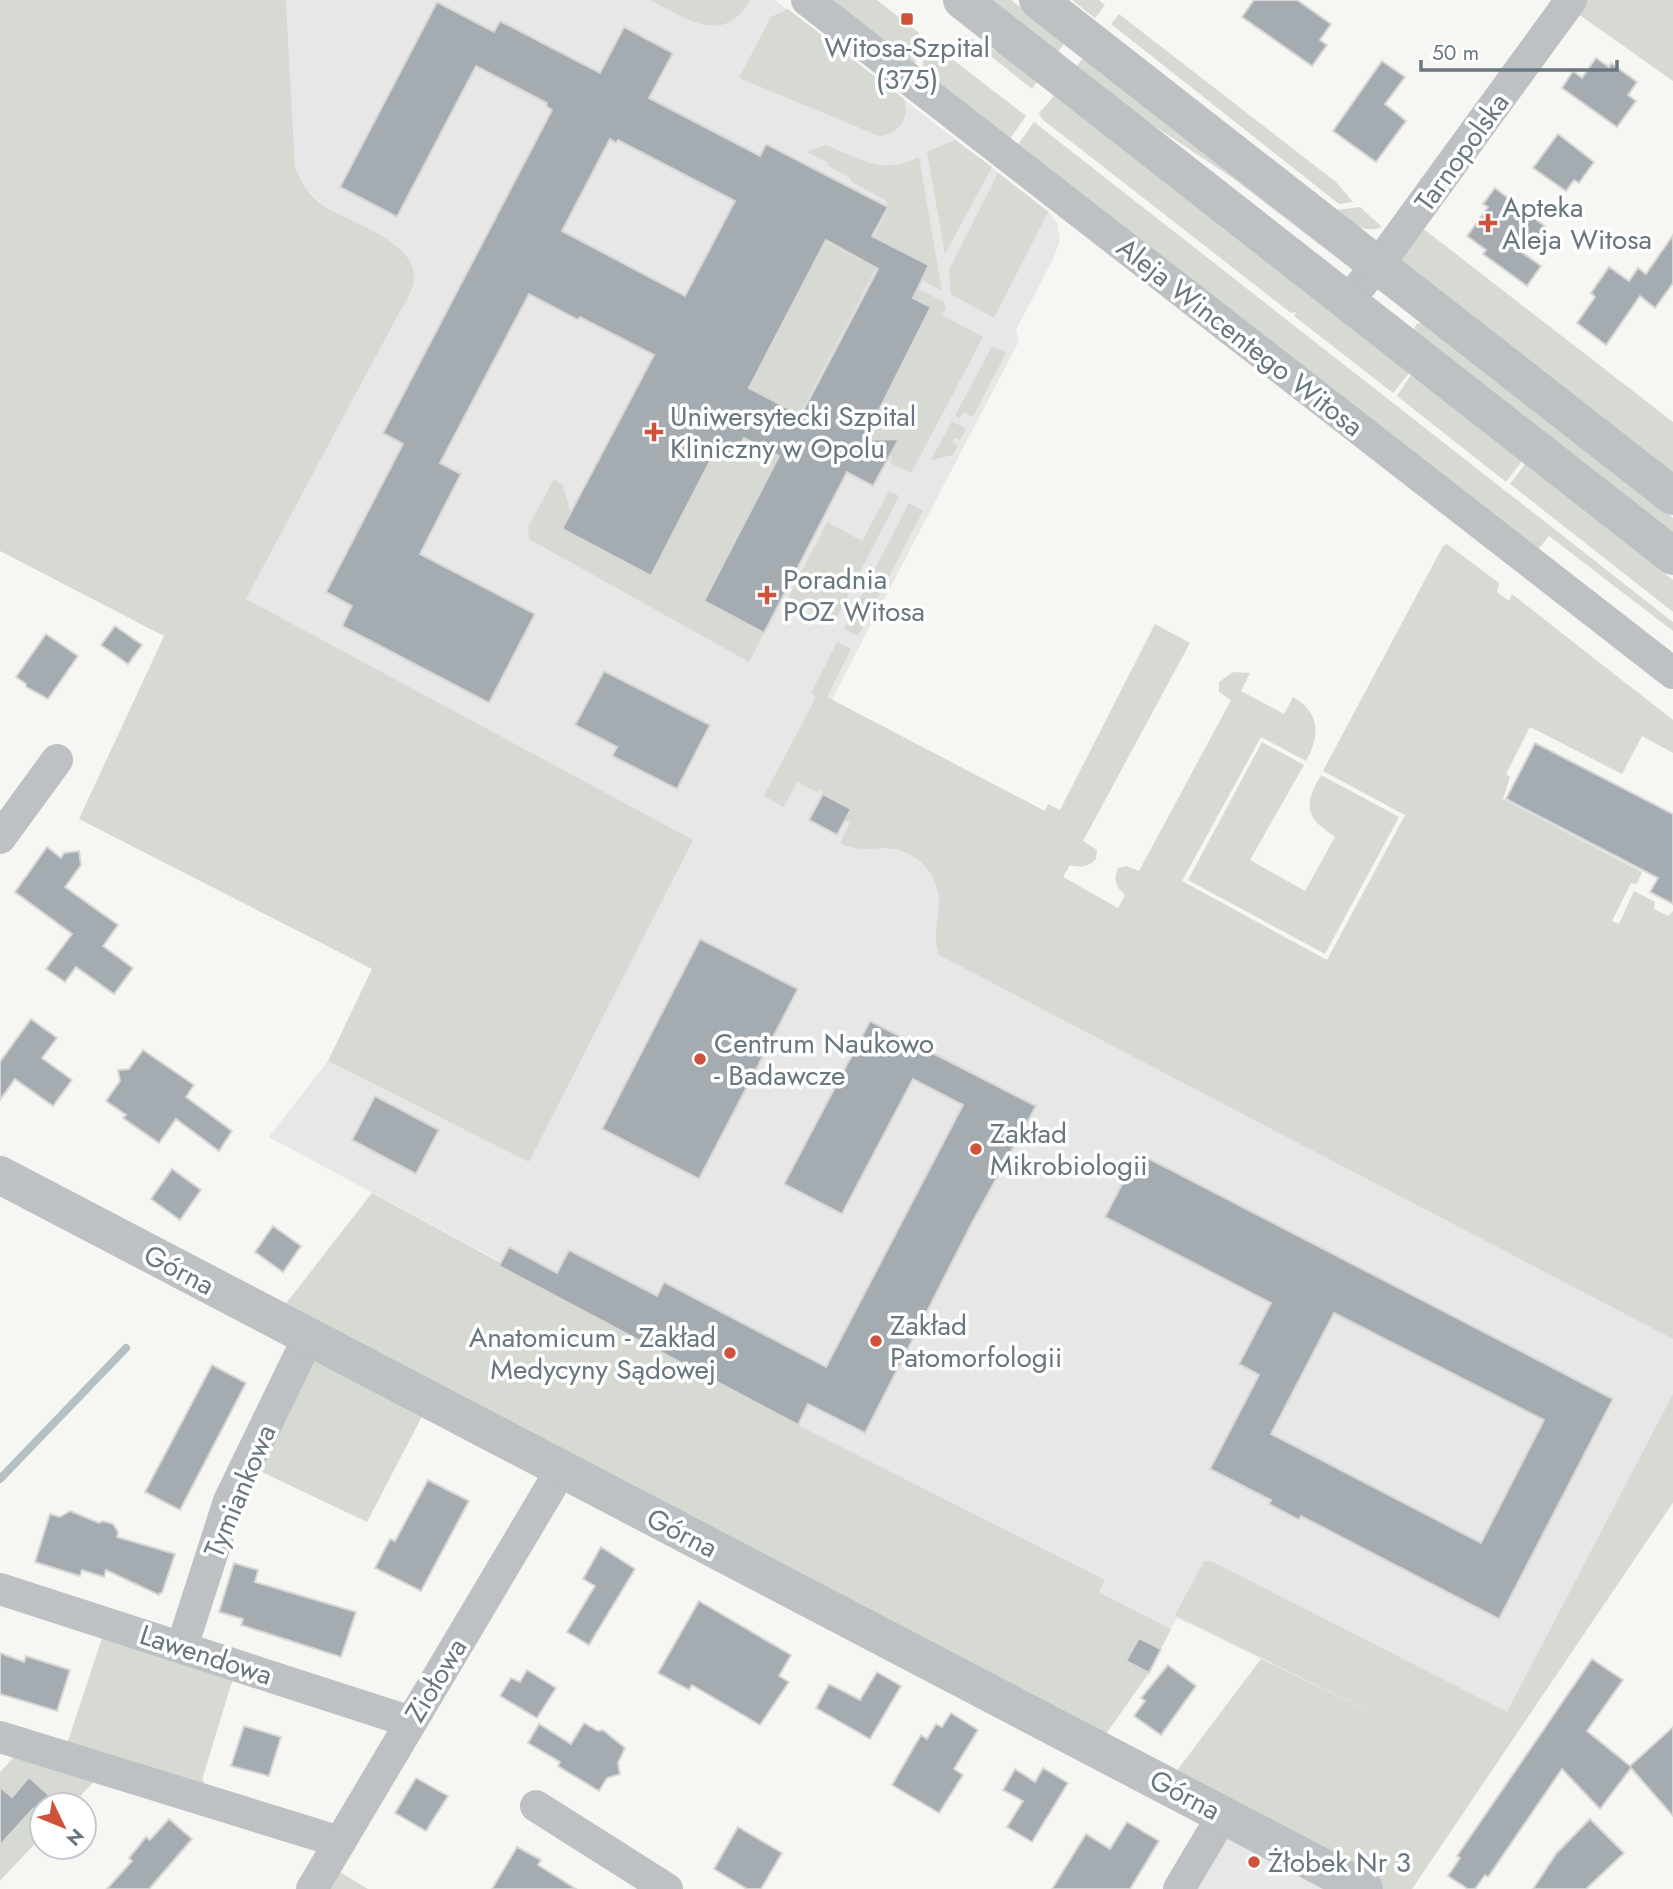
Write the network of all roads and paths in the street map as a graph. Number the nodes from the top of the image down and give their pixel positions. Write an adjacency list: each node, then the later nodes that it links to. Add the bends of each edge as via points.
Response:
1 (807, 0): 9 (street, Aleja Wincentego Witosa)
2 (962, 0): 6 (street)
3 (1038, 0): 5 (street)
4 (1571, 0): 5 (street, Tarnopolska)
5 (1378, 264): 6 (street, Tarnopolska); 7 (street)
6 (1348, 301): 8 (street)
7 (1673, 496)
8 (1673, 556)
9 (1673, 673)
10 (57, 760): 11 (street)
11 (0, 838)
12 (0, 1175): 13 (street, Górna)
13 (308, 1338): 14 (street, Górna); 16 (street, Tymiankowa, via 229,1501)
14 (561, 1470): 17 (street, Ziołowa); 20 (street, Górna)
15 (0, 1588): 16 (street, Lawendowa)
16 (182, 1647): 17 (street, Lawendowa)
17 (411, 1722): 21 (street, Ziołowa)
18 (0, 1737): 21 (street)
19 (536, 1806): 23 (street)
20 (1223, 1815): 24 (street); 25 (street, Górna)
21 (340, 1842): 22 (street, Ziołowa)
22 (312, 1889)
23 (667, 1889)
24 (1179, 1889)
25 (1364, 1889)

